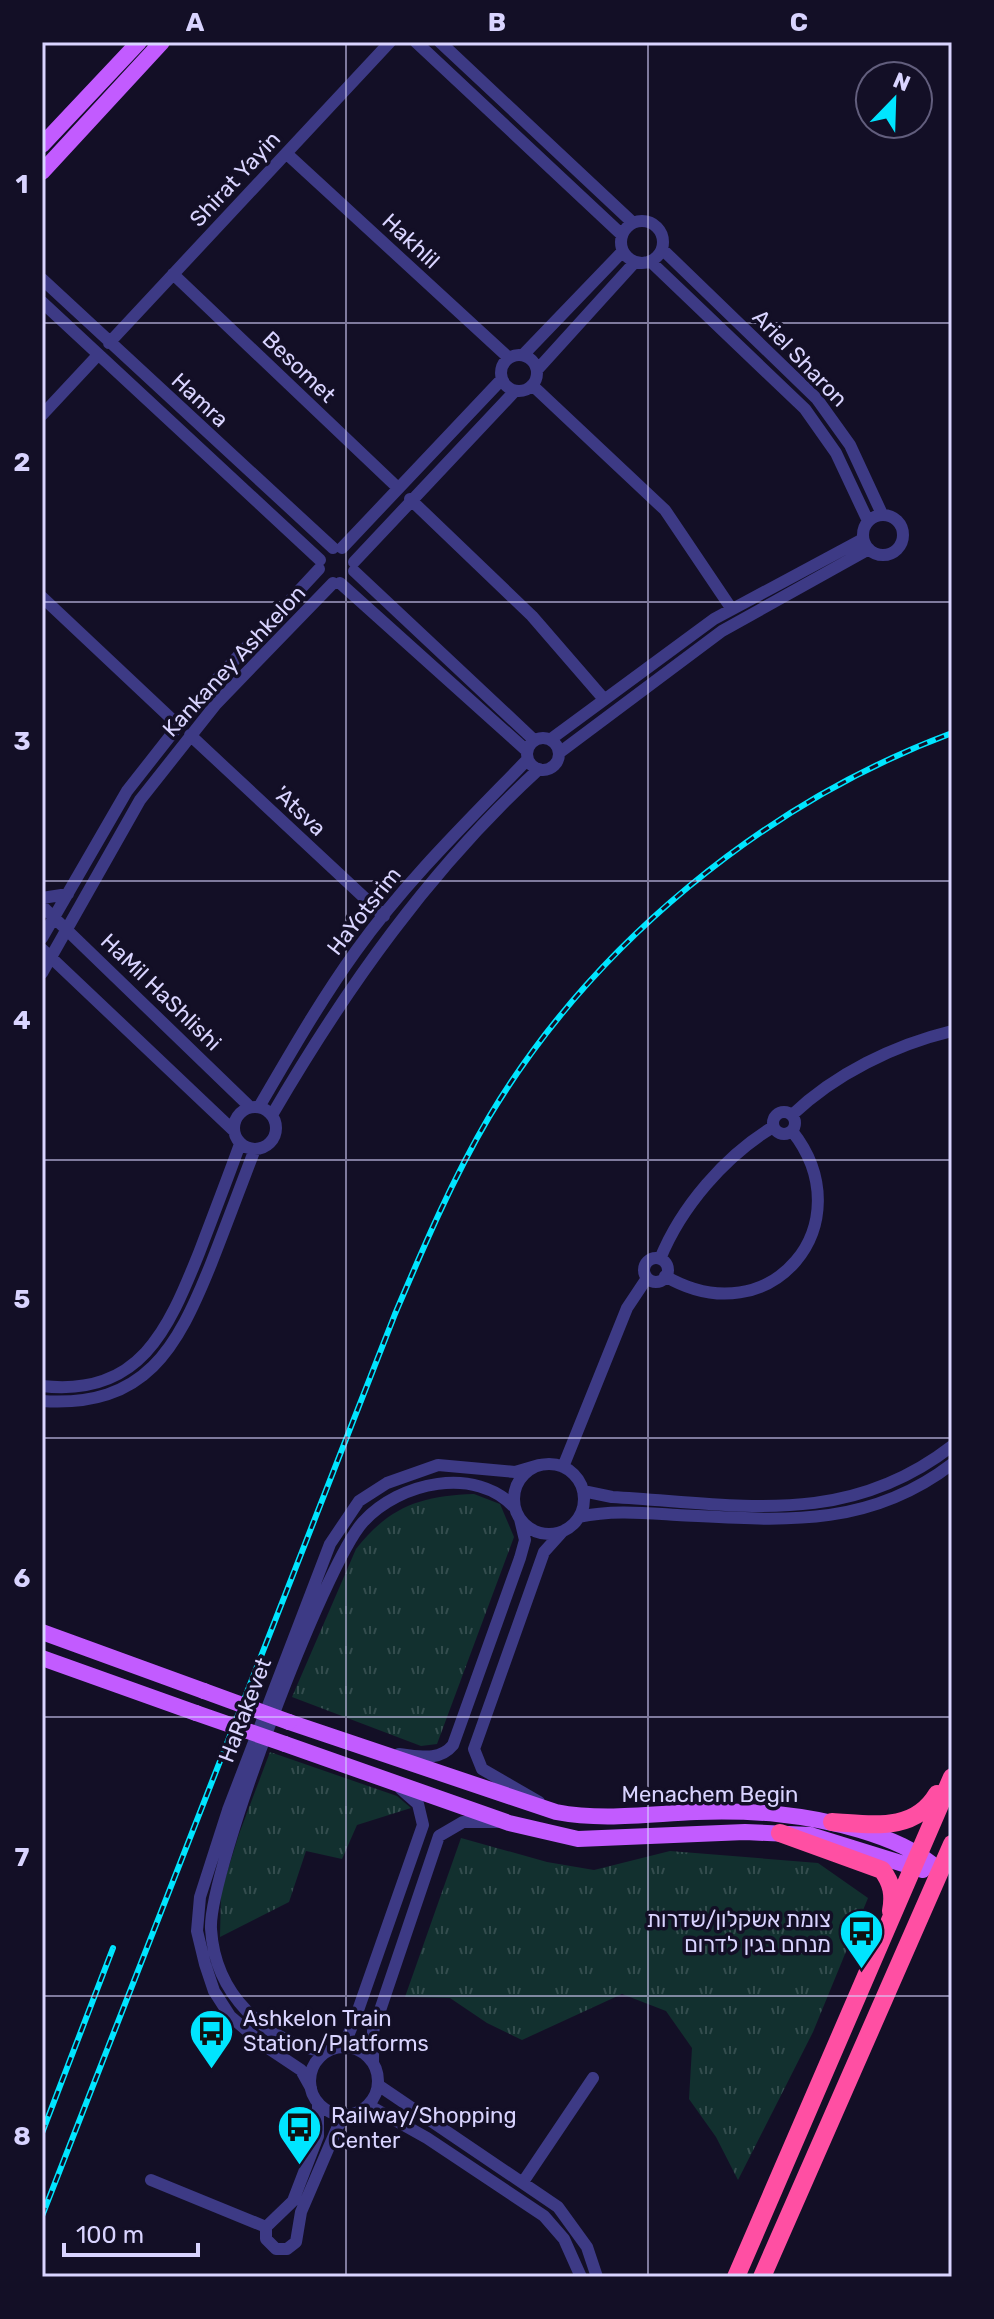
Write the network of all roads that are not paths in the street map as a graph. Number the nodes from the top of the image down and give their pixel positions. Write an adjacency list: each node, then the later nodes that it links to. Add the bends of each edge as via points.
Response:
1 (139, 42): 6 (main road)
2 (162, 42): 8 (main road)
3 (390, 42): 7 (street, Shirat Yayin)
4 (416, 42): 10 (street)
5 (440, 42): 9 (street)
6 (42, 145)
7 (287, 154): 15 (street, Shirat Yayin); 21 (street, Hakhlil)
8 (42, 172)
9 (632, 222): 10 (street); 11 (street, via 656,226)
10 (621, 234): 12 (street)
11 (662, 249): 13 (street); 29 (street, Ariel Sharon, via 817,399 850,445)
12 (623, 251): 14 (street); 20 (street)
13 (650, 261): 14 (street); 30 (street, Ariel Sharon, via 805,409 836,453)
14 (635, 262): 22 (street)
15 (173, 274): 18 (street, Shirat Yayin); 27 (street, Besomet)
16 (42, 279): 18 (street, Hamra)
17 (42, 302): 19 (street, Hamra)
18 (109, 343): 32 (street, Hamra)
19 (98, 355): 26 (street); 33 (street, Hamra)
20 (523, 355): 21 (street); 22 (street)
21 (509, 358): 23 (street, via 501,367)
22 (537, 370): 24 (street)
23 (502, 379): 25 (street); 27 (street)
24 (532, 385): 25 (street); 37 (street, via 665,510)
25 (515, 391): 28 (street)
26 (42, 415)
27 (398, 488): 32 (street)
28 (410, 499): 34 (street); 38 (street, via 532,616)
29 (882, 514): 30 (street); 31 (street, via 901,524 904,539 889,555)
30 (868, 521): 31 (street)
31 (866, 544): 37 (street); 43 (street, via 722,631)
32 (337, 548): 33 (street, Kankaney Ashkelon); 34 (street, Hamra)
33 (319, 564): 35 (street, Hamra, via 324,578); 39 (street, Kankaney Ashkelon)
34 (354, 566): 35 (street, Kankaney Ashkelon); 42 (street)
35 (337, 583): 40 (street, Kankaney Ashkelon); 42 (street)
36 (42, 597): 39 (street)
37 (731, 608): 38 (street)
38 (603, 698): 41 (street)
39 (178, 725): 45 (street, Kankaney Ashkelon, via 127,791)
40 (190, 735): 47 (street, Kankaney Ashkelon, via 140,800); 49 (street, 'Atsva)
41 (551, 739): 42 (street); 43 (street)
42 (529, 750): 44 (street); 49 (street, HaYotsrim)
43 (559, 753): 44 (street, HaYotsrim, via 555,766)
44 (539, 769): 59 (street, HaYotsrim, via 466,843 369,959)
45 (68, 894): 46 (street); 50 (street, Kankaney Ashkelon)
46 (42, 898)
47 (81, 902): 51 (street, Kankaney Ashkelon); 53 (street)
48 (42, 906): 50 (street, HaMil HaShlishi)
49 (384, 916): 58 (street, HaYotsrim)
50 (54, 917): 51 (street, HaMil HaShlishi); 52 (street, Kankaney Ashkelon)
51 (67, 928): 53 (street, HaMil HaShlishi); 54 (street, Kankaney Ashkelon)
52 (42, 938)
53 (83, 943): 58 (street, HaMil HaShlishi)
54 (46, 954): 55 (street, Kankaney Ashkelon); 56 (street)
55 (42, 975): 56 (street)
56 (74, 980): 63 (street)
57 (952, 1031): 60 (street, via 877,1058 816,1092)
58 (254, 1107): 59 (street); 63 (street, via 236,1118)
59 (272, 1115): 64 (street, via 276,1135 267,1146)
60 (792, 1115): 61 (street, via 780,1112); 62 (street)
61 (773, 1127): 62 (street, via 780,1134); 65 (street, via 706,1187 673,1230)
62 (792, 1131): 66 (street, via 814,1172 818,1208 809,1240 791,1268 765,1287 734,1295 700,1294)
63 (237, 1138): 64 (street); 68 (street, via 177,1309 151,1349 109,1377 65,1388)
64 (255, 1149): 69 (street, via 190,1315 162,1360 115,1391 65,1403)
65 (660, 1259): 66 (street, via 666,1265); 67 (street, via 646,1263)
66 (665, 1276): 67 (street)
67 (647, 1278): 73 (street, via 627,1308)
68 (42, 1386)
69 (42, 1401)
70 (952, 1446): 74 (street, via 909,1476 875,1491 815,1505 612,1497)
71 (952, 1464): 76 (street, via 881,1504 818,1519 616,1511)
72 (539, 1465): 73 (street); 75 (street, via 516,1487); 96 (street, HaRakevet, via 515,1472 438,1465 387,1483 359,1501 330,1544 228,1810 200,1897 197,1931 205,1964 230,2016 301,2070)
73 (563, 1467): 74 (street)
74 (583, 1491): 76 (street)
75 (518, 1514): 77 (street, via 539,1533); 80 (street, via 525,1540 520,1558 453,1745 434,1757); 92 (street, HaRakevet, via 491,1489 456,1482 404,1494 364,1520 348,1542 308,1629 233,1834 212,1908 211,1930 224,1979 237,2001 267,2031 296,2046)
76 (579, 1517): 77 (street)
77 (562, 1532): 84 (street, via 544,1552 474,1749 482,1769)
78 (42, 1632): 80 (main road, Menachem Begin, bridge)
79 (42, 1658): 82 (main road, Menachem Begin, bridge)
80 (379, 1752): 84 (main road, Menachem Begin)
81 (952, 1768): 85 (highway, via 929,1808 917,1818 880,1824)
82 (366, 1773): 86 (main road, Menachem Begin); 92 (street, via 408,1793 418,1804 423,1825 348,2036)
83 (952, 1777): 89 (highway)
84 (556, 1812): 85 (main road, Menachem Begin, via 582,1817 792,1813)
85 (832, 1822): 89 (main road, Menachem Begin)
86 (509, 1823): 87 (main road, Menachem Begin, via 578,1839); 93 (street, via 463,1822 439,1836 373,2031)
87 (780, 1833): 89 (main road, Menachem Begin); 91 (highway, via 882,1870 893,1897)
88 (952, 1844): 90 (highway)
89 (917, 1861): 90 (main road, Menachem Begin); 91 (highway)
90 (940, 1871): 108 (highway)
91 (888, 1928): 107 (highway)
92 (330, 2050): 93 (street, via 357,2049); 96 (street, via 312,2068)
93 (373, 2063): 95 (street)
94 (593, 2078): 101 (street)
95 (378, 2085): 98 (street); 101 (street)
96 (311, 2088): 97 (street)
97 (318, 2103): 99 (street); 102 (street, via 318,2136 293,2201)
98 (368, 2105): 99 (street); 105 (street, via 544,2216 564,2239)
99 (348, 2114): 104 (street, via 331,2140)
100 (151, 2180): 103 (street)
101 (523, 2182): 106 (street, via 570,2221 587,2247)
102 (278, 2217): 103 (street); 104 (street, via 292,2220)
103 (266, 2227): 104 (street, via 268,2243 281,2250 296,2242)
104 (297, 2228)
105 (581, 2277)
106 (597, 2277)
107 (736, 2277)
108 (762, 2277)

